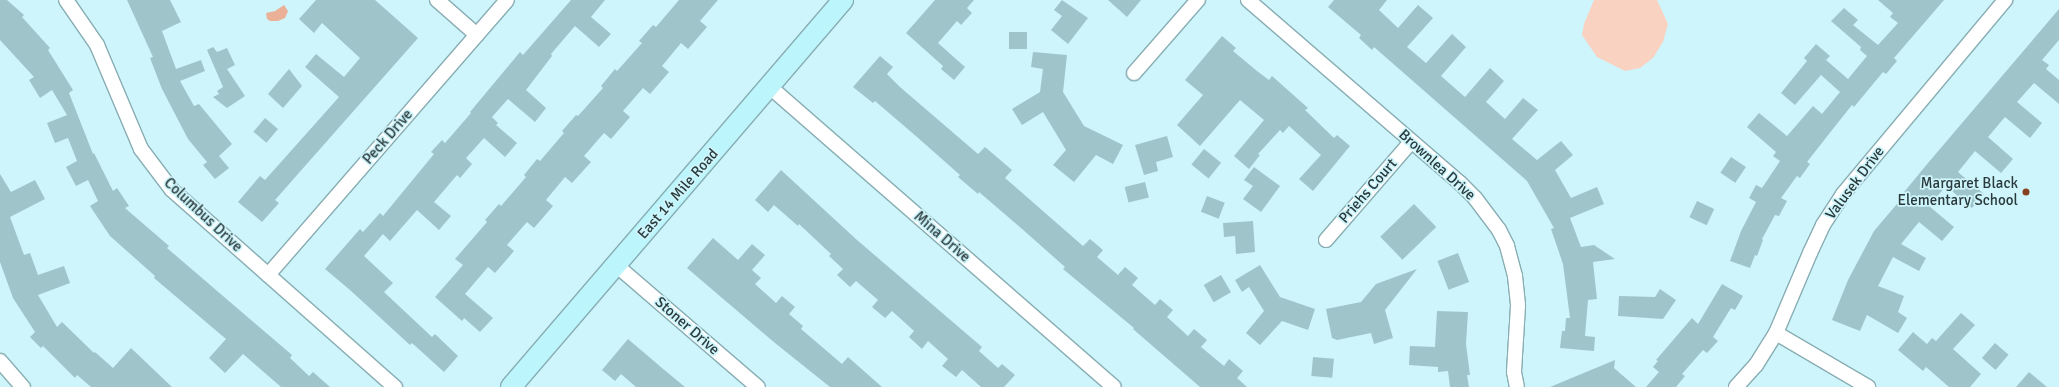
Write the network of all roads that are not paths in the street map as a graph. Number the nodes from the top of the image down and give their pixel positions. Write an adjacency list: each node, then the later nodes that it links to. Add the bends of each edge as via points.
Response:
1 (66, 0): 14 (street, Columbus Drive, via 97,44 141,149 153,166 172,190)
2 (437, 0): 8 (street)
3 (507, 0): 8 (street, Peck Drive)
4 (844, 0): 10 (main road, East 14 Mile Road)
5 (1198, 0): 9 (street)
6 (1248, 0): 11 (street, Brownlea Drive)
7 (2005, 0): 15 (street, Valusek Drive, via 1843,194 1823,225)
8 (477, 35): 14 (street, Peck Drive)
9 (1134, 74)
10 (770, 87): 13 (main road, East 14 Mile Road); 21 (street, Mina Drive)
11 (1411, 142): 12 (street, Priehs Court); 22 (street, Brownlea Drive, via 1475,198 1499,230 1507,246 1515,276 1518,306 1514,372)
12 (1326, 240)
13 (616, 265): 19 (main road, East 14 Mile Road); 20 (street, Stoner Drive)
14 (268, 275): 18 (street, Columbus Drive)
15 (1776, 333): 23 (street, Valusek Drive, via 1756,365); 24 (street)
16 (0, 361): 17 (street)
17 (24, 387)
18 (395, 387)
19 (511, 387)
20 (758, 387)
21 (1114, 387)
22 (1517, 387)
23 (1736, 387)
24 (1868, 387)

